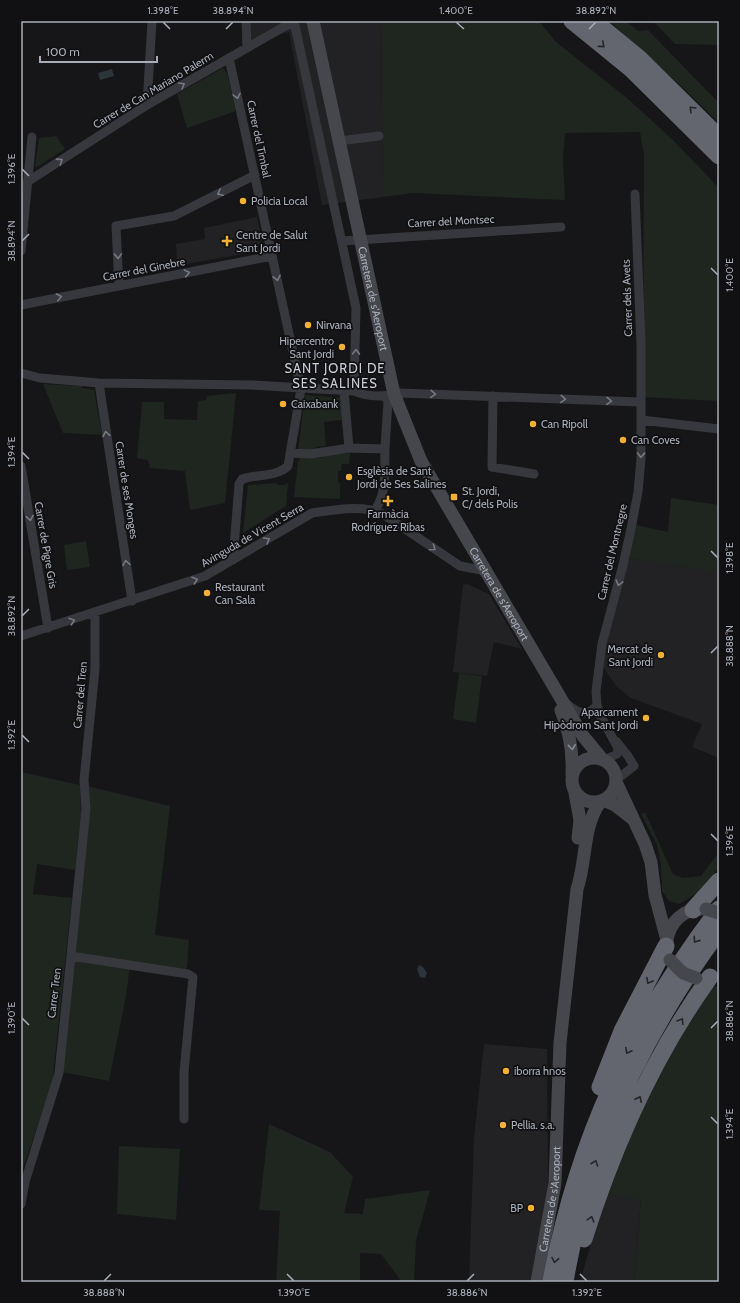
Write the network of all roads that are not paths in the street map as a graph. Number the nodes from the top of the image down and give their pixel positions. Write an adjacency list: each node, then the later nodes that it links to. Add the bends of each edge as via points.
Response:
1 (152, 21): 9 (street)
2 (246, 21): 7 (street)
3 (294, 21): 7 (street, Carrer de Can Mariano Palerm); 21 (street, Carretera de s'Aeroport)
4 (313, 21): 13 (main road, Carretera de s'Aeroport)
5 (572, 21): 14 (highway, one-way to 14, via 631,69)
6 (594, 21): 12 (highway, one-way to 6, via 645,64)
7 (247, 48): 8 (street, Carrer de Can Mariano Palerm)
8 (229, 58): 9 (street, Carrer de Can Mariano Palerm, one-way to 8); 15 (street, Carrer del Timbal, one-way to 15)
9 (147, 106): 16 (street, Carrer de Can Mariano Palerm, one-way to 9)
10 (379, 136): 13 (street)
11 (32, 137): 16 (street)
12 (719, 137)
13 (339, 141): 20 (main road, Carretera de s'Aeroport)
14 (719, 156)
15 (255, 175): 23 (street, Carrer del Timbal); 24 (street, one-way to 24, via 174,216 116,226)
16 (27, 182): 19 (street)
17 (635, 194): 33 (street, Carrer dels Avets, via 641,344)
18 (561, 227): 20 (street, Carrer del Montsec)
19 (22, 234): 22 (street)
20 (360, 239): 21 (street, Carrer del Montsec); 31 (main road, Carretera de s'Aeroport)
21 (342, 240): 30 (street, Carretera de s'Aeroport, one-way to 21, via 356,308)
22 (21, 251)
23 (272, 256): 24 (street, Carrer del Ginebre, one-way to 23); 28 (street, Carrer del Timbal, one-way to 28)
24 (119, 286): 25 (street, Carrer del Ginebre, one-way to 24)
25 (21, 305)
26 (21, 373): 27 (street, via 40,378)
27 (99, 383): 28 (street); 44 (street, Carrer de ses Monges, one-way to 27)
28 (301, 388): 29 (street); 38 (street)
29 (344, 391): 30 (street); 36 (street)
30 (354, 391): 31 (street, via 364,395)
31 (389, 395): 32 (street, one-way to 32, via 400,393); 37 (street); 43 (main road, Carretera de s'Aeroport, via 421,461)
32 (493, 396): 33 (street, one-way to 33); 40 (street, via 492,467)
33 (640, 402): 34 (street, Carrer del Montnegre)
34 (642, 420): 35 (street); 50 (street, Carrer del Montnegre, one-way to 50, via 638,492 623,566 602,644 597,677)
35 (719, 429)
36 (349, 448): 37 (street); 38 (street, via 312,454)
37 (385, 449): 41 (street, via 386,477 382,501)
38 (290, 453): 42 (street, via 288,466 283,471 242,479 238,484)
39 (21, 466): 46 (street, Carrer de Pigre Gris, one-way to 46)
40 (534, 474)
41 (375, 510): 42 (street, Avinguda de Vicent Serra, one-way to 41, via 312,513); 43 (street, Avinguda de Vicent Serra, one-way to 43, via 460,566)
42 (233, 560): 44 (street, Avinguda de Vicent Serra, one-way to 42, via 205,576)
43 (486, 572): 48 (main road, Carretera de s'Aeroport)
44 (132, 601): 45 (street, Avinguda de Vicent Serra)
45 (95, 613): 46 (street, Avinguda de Vicent Serra, one-way to 45); 54 (street, Carrer del Tren, via 95,669)
46 (48, 628): 47 (street, Avinguda de Vicent Serra)
47 (21, 636)
48 (552, 684): 49 (main road); 53 (main road, one-way to 53, via 571,738)
49 (562, 699): 50 (street, via 581,714 589,713); 52 (main road, via 584,736)
50 (597, 705): 51 (street, Carrer del Montnegre)
51 (612, 737): 52 (street, Carrer del Montnegre, via 618,748 617,754); 55 (street, Carrer del Montnegre, via 634,766)
52 (603, 760): 53 (main road, via 594,758 580,762); 55 (main road, via 612,768)
53 (572, 775): 56 (main road, via 572,788)
54 (84, 780): 66 (street, Carrer Tren, via 86,809)
55 (616, 781): 57 (main road, via 612,793); 58 (main road)
56 (575, 793): 57 (main road, via 586,802); 59 (main road, via 580,820)
57 (602, 801): 58 (main road, via 615,805); 59 (main road, via 592,814 588,825)
58 (634, 821): 61 (main road, via 651,862)
59 (578, 880): 71 (main road, Carretera de s'Aeroport, via 560,1043 555,1183)
60 (719, 881): 62 (highway)
61 (655, 895): 62 (main road, via 669,910); 65 (main road)
62 (701, 910): 63 (main road, bridge); 65 (main road, via 680,916 671,926); 69 (highway, one-way to 69, via 608,1093)
63 (719, 913)
64 (719, 931): 73 (highway, one-way to 64, via 570,1249 590,1177 616,1106 650,1037)
65 (668, 948): 67 (main road, bridge, via 683,974); 69 (highway, one-way to 69, via 612,1052 584,1130 576,1158)
66 (71, 956): 68 (street, via 132,964 193,977 184,1072); 70 (street, Carrer Tren, via 58,1073 25,1182)
67 (711, 977): 74 (highway, one-way to 67, via 583,1243 616,1148 661,1054 693,1001)
68 (184, 1119)
69 (574, 1182): 72 (highway, one-way to 72)
70 (21, 1204)
71 (538, 1282)
72 (551, 1282)
73 (564, 1282)
74 (575, 1282)

